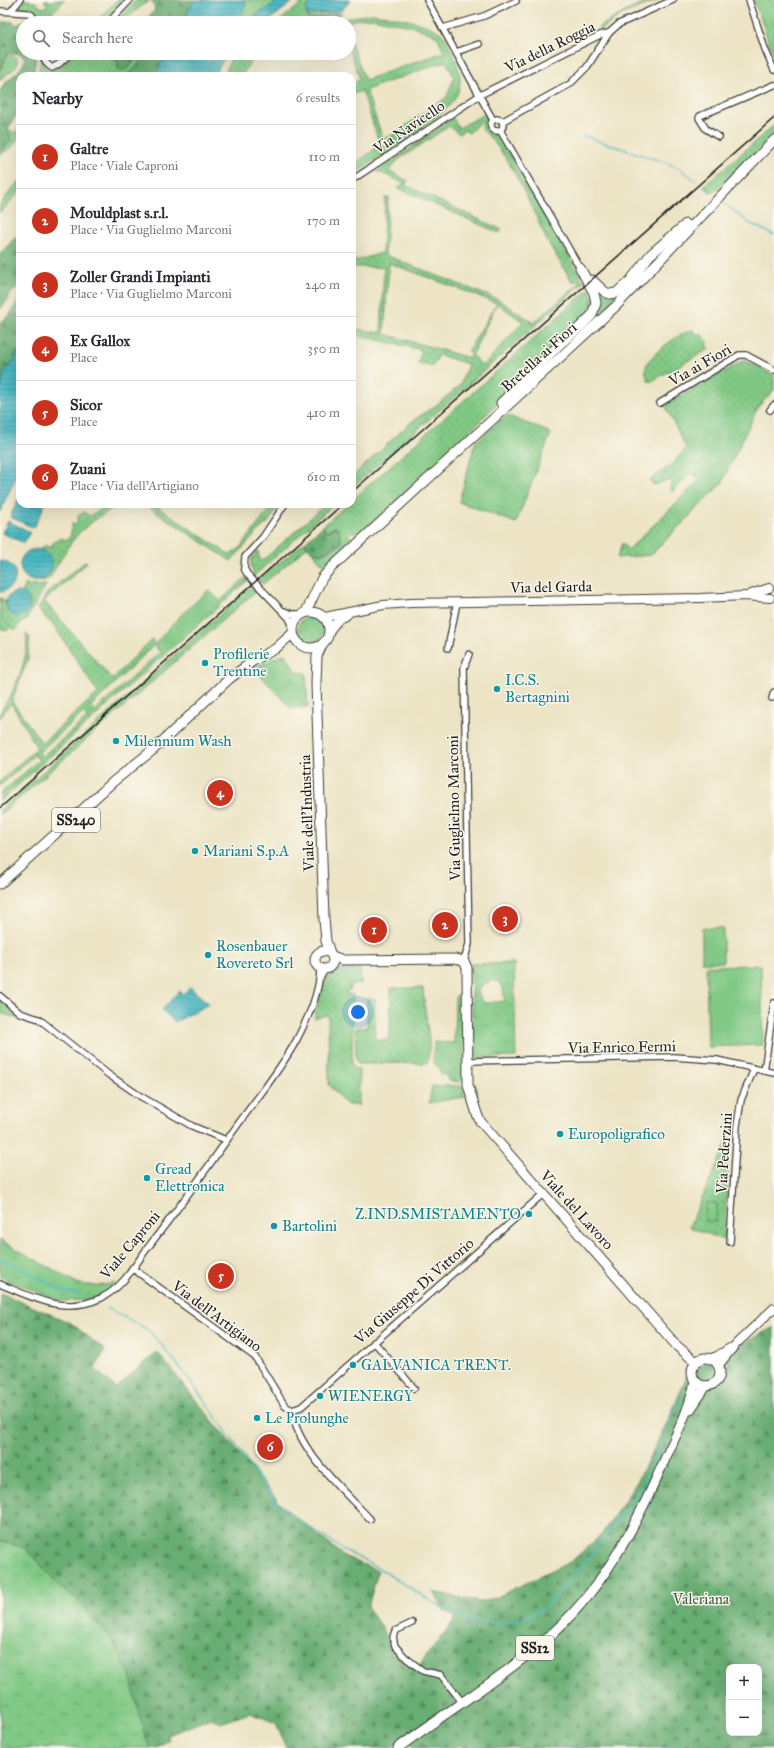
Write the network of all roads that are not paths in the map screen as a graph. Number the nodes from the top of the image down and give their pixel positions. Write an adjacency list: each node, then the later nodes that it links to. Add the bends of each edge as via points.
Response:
1 (20, 0): 8 (street)
2 (130, 0): 10 (street)
3 (427, 0): 11 (street)
4 (673, 0): 12 (street, Via della Roggia, via 619,24)
5 (749, 0): 17 (street)
6 (516, 1): 11 (street, via 484,16)
7 (0, 11): 8 (street)
8 (11, 11): 9 (street)
9 (32, 16)
10 (115, 16)
11 (443, 28): 14 (street)
12 (609, 33): 19 (street, Via della Roggia, via 600,35); 21 (street, via 587,68 570,84)
13 (480, 44): 14 (street)
14 (456, 52): 19 (street)
15 (45, 60): 16 (street, via 52,68)
16 (63, 60)
17 (774, 70)
18 (774, 84): 23 (street, via 700,116 706,129)
19 (480, 95): 20 (street); 25 (street, Via Navicello)
20 (493, 120): 21 (street, via 500,118); 22 (street, via 491,127 496,131)
21 (503, 121): 22 (street, via 504,126)
22 (500, 130): 27 (street)
23 (719, 137)
24 (774, 140): 26 (main road, Bretella ai Fiori)
25 (356, 177)
26 (719, 196): 27 (main road, via 650,255 630,281 616,293 605,292); 32 (main road, Bretella ai Fiori, via 616,306)
27 (580, 268): 32 (main road, via 594,293 596,303 592,316 556,348)
28 (774, 370): 29 (street, Via ai Fiori, via 746,355 739,355)
29 (660, 403)
30 (774, 404): 31 (street)
31 (770, 410)
32 (451, 456): 35 (main road, Bretella ai Fiori, via 331,568)
33 (282, 508): 39 (street, via 244,561 247,574)
34 (772, 586): 36 (street, Via del Garda); 37 (street)
35 (317, 588): 41 (main road, Bretella ai Fiori, via 310,606); 42 (main road, via 316,602)
36 (746, 596): 37 (street, Via del Garda); 38 (street, Via del Garda)
37 (772, 600)
38 (457, 602): 40 (street, Via del Garda, via 396,603); 48 (street)
39 (277, 607): 41 (street, via 290,614); 43 (street, via 289,618)
40 (356, 611): 42 (street, Via del Garda); 44 (street, Via del Garda, via 339,619)
41 (304, 613): 42 (main road, Via del Garda); 43 (main road, via 296,620)
42 (322, 615): 44 (main road, via 328,621)
43 (293, 630): 45 (main road); 47 (main road)
44 (330, 630): 46 (main road, Via del Garda, via 327,640)
45 (302, 645): 46 (main road, via 314,648); 47 (main road); 50 (main road, Viale dell'Industria, via 312,655)
46 (322, 645): 51 (main road, Viale dell'Industria, via 317,656)
47 (275, 648): 54 (main road, SS240, via 229,679)
48 (448, 648)
49 (469, 654): 58 (street, Via Guglielmo Marconi, via 464,668 469,944)
50 (314, 669): 51 (street, Viale dell'Industria)
51 (316, 684): 57 (main road, Viale dell'Industria)
52 (774, 692): 53 (street)
53 (772, 698)
54 (151, 751): 55 (main road, SS240); 56 (main road, SS240)
55 (0, 884)
56 (0, 889)
57 (327, 960): 58 (main road, via 454,959); 65 (street, Viale Caproni, via 312,1009 295,1043)
58 (465, 965): 61 (main road, Viale del Lavoro)
59 (0, 996): 65 (street, via 20,1013 39,1019 103,1071 140,1096 192,1126)
60 (774, 1003): 63 (street)
61 (468, 1061): 62 (street, Via Enrico Fermi, via 674,1057 716,1060); 66 (main road, Viale del Lavoro, via 468,1084 480,1121)
62 (754, 1069): 63 (street, Via Enrico Fermi); 67 (street, Via Pederzini, via 741,1100 737,1126)
63 (764, 1071): 64 (street, Via Enrico Fermi)
64 (774, 1074)
65 (226, 1140): 68 (street, Viale Caproni)
66 (543, 1194): 71 (street, Via Giuseppe Di Vittorio); 74 (main road, Viale del Lavoro, via 677,1346)
67 (730, 1242)
68 (132, 1268): 69 (street, Viale Caproni, via 120,1284 103,1297 75,1305 45,1302); 79 (street, Via dell'Artigiano, via 255,1358 285,1406)
69 (0, 1284)
70 (774, 1308): 72 (street, SS12)
71 (374, 1342): 78 (street); 79 (street, Via Giuseppe Di Vittorio, via 302,1407)
72 (736, 1344): 73 (street, SS12); 75 (street, SS12)
73 (709, 1359): 74 (main road, SS12); 75 (main road)
74 (696, 1362): 76 (main road, SS12, via 692,1371)
75 (718, 1366): 77 (main road, SS12, via 718,1380)
76 (695, 1380): 77 (main road, via 698,1384); 80 (main road, SS12)
77 (706, 1386): 80 (main road, SS12)
78 (414, 1388)
79 (292, 1410): 81 (street, Via dell'Artigiano, via 293,1422 309,1451)
80 (678, 1430): 83 (main road, SS12, via 621,1550 590,1594 546,1640)
81 (370, 1519)
82 (412, 1623): 83 (street, via 395,1631 395,1646 423,1671 441,1675)
83 (462, 1702): 84 (main road, SS12)
84 (398, 1748)

